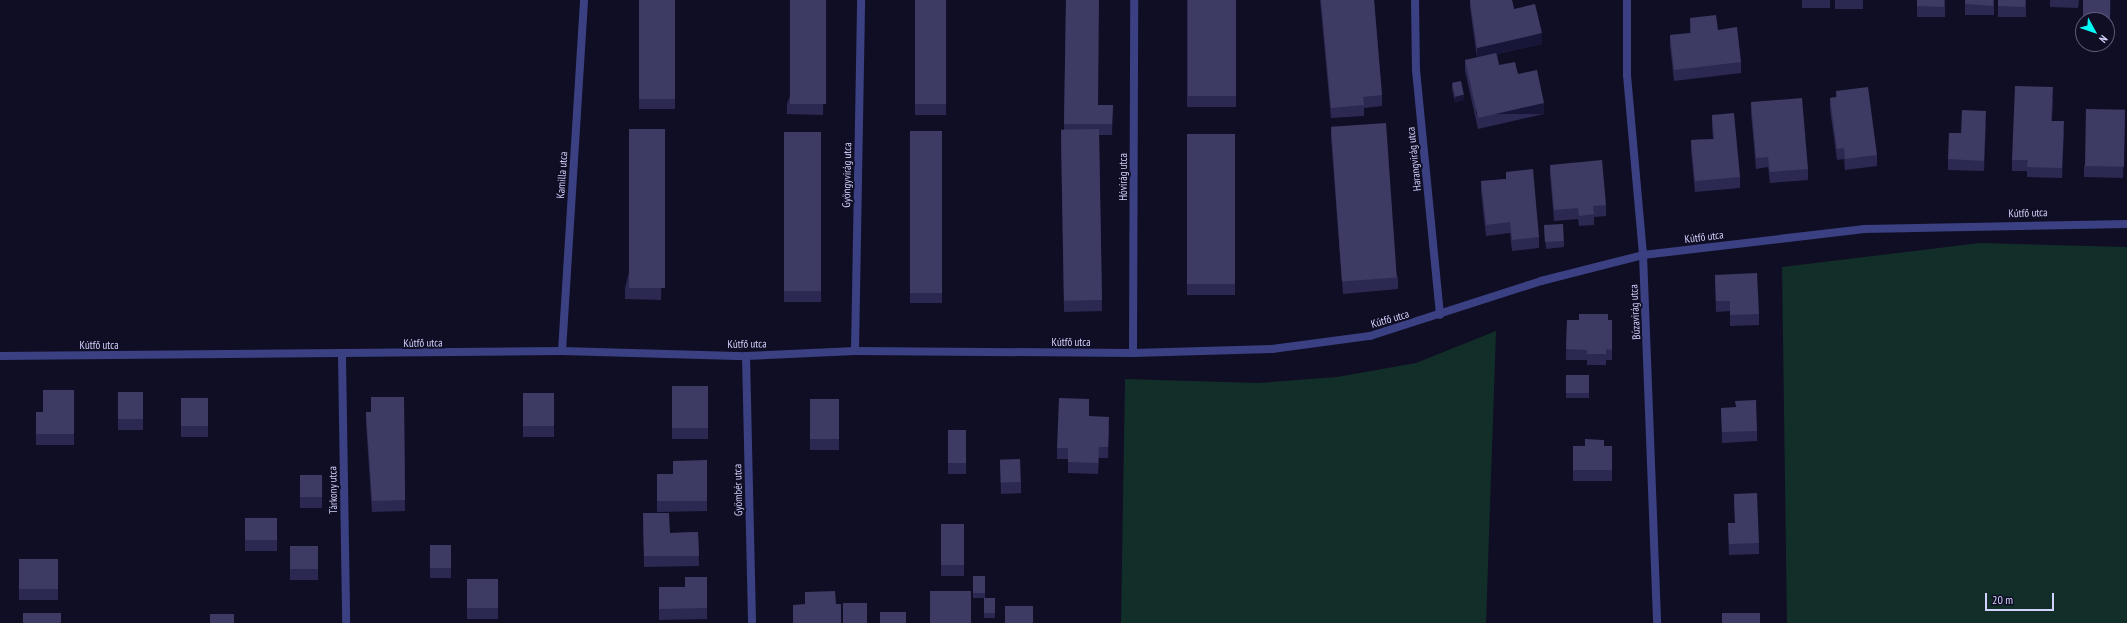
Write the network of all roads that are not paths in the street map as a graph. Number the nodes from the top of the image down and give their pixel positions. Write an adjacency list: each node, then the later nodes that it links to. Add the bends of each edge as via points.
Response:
1 (584, 0): 9 (street, Kamilla utca)
2 (861, 0): 10 (street, Gyöngyvirág utca)
3 (1134, 0): 11 (street, Hóvirág utca)
4 (1415, 0): 8 (street, Harangvirág utca, via 1416,70)
5 (1627, 0): 7 (street, Búzavirág utca, via 1628,75)
6 (2127, 224): 7 (street, Kútfő utca, via 1864,229)
7 (1643, 255): 8 (street, Kútfő utca, via 1541,282); 17 (street, Búzavirág utca)
8 (1440, 315): 11 (street, Kútfő utca, via 1370,336 1272,349)
9 (562, 351): 13 (street, Kútfő utca); 14 (street, Kútfő utca)
10 (855, 351): 11 (street, Kútfő utca); 14 (street, Kútfő utca)
11 (1133, 353)
12 (0, 356): 13 (street, Kútfő utca)
13 (342, 356): 15 (street, Tárkony utca)
14 (746, 356): 16 (street, Gyömbér utca)
15 (346, 623)
16 (752, 623)
17 (1657, 623)

